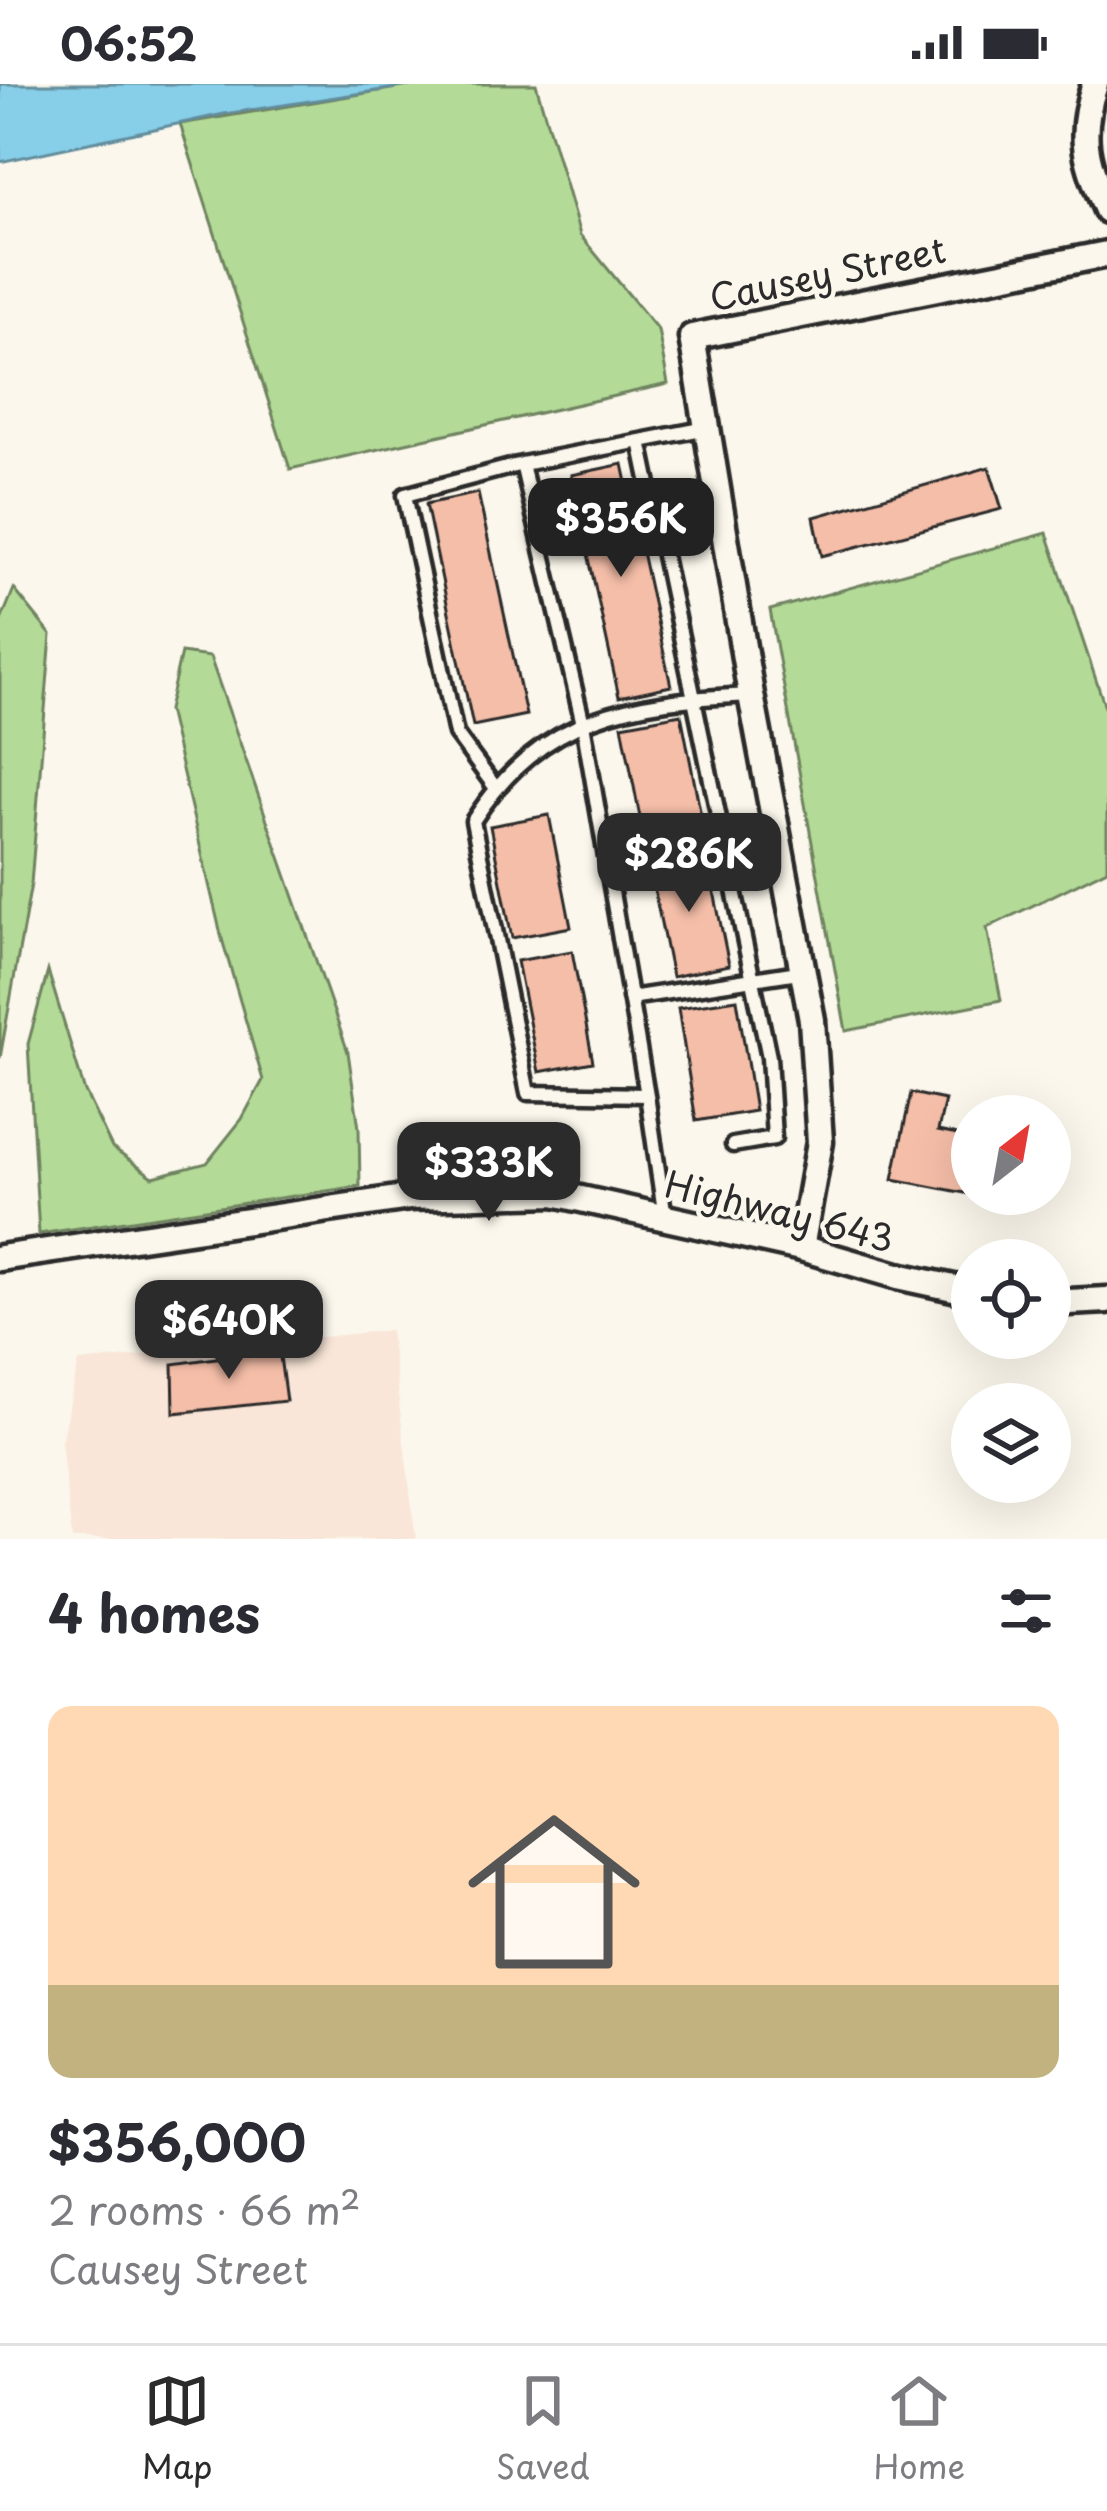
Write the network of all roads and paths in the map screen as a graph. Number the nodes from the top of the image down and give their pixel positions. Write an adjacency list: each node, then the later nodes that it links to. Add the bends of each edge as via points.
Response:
1 (1095, 84): 2 (street, via 1083,118 1088,166)
2 (1107, 210)
3 (1107, 254): 4 (street, Causey Street, via 692,337)
4 (707, 428): 5 (lane); 7 (street, Causey Street)
5 (640, 441): 6 (lane); 8 (lane)
6 (521, 464): 9 (lane); 10 (lane, via 405,495 456,734)
7 (751, 695): 8 (lane); 11 (street, Causey Street)
8 (694, 698): 9 (lane, via 635,705); 12 (lane)
9 (584, 724): 10 (lane, via 531,753); 13 (lane)
10 (495, 787): 14 (lane, via 473,821 528,1094)
11 (805, 971): 12 (lane); 17 (street, Causey Street, via 820,1142)
12 (751, 977): 13 (lane); 15 (lane, via 769,1057 773,1138)
13 (630, 998): 14 (lane)
14 (647, 1095): 16 (lane)
15 (733, 1145)
16 (665, 1218): 17 (street, Highway 643); 18 (street, Highway 643, via 554,1192 410,1197)
17 (801, 1248): 19 (street, Highway 643)
18 (0, 1258)
19 (951, 1287)
20 (1107, 1300): 21 (street)
21 (1071, 1302)

